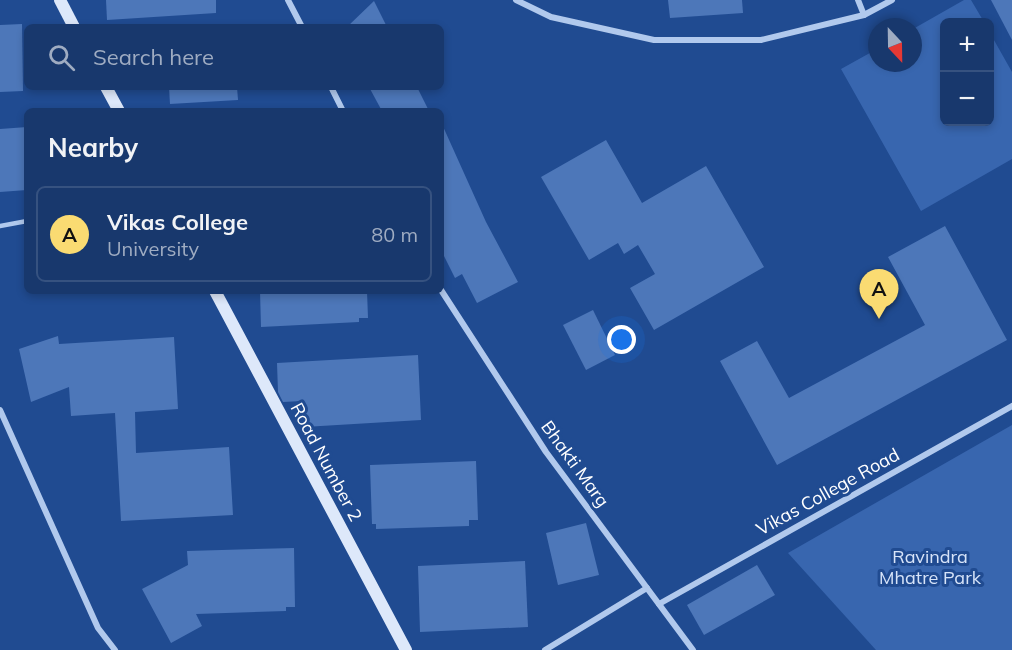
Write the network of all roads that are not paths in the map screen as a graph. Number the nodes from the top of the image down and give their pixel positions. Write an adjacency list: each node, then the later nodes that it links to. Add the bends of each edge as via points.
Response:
1 (60, 0): 7 (street)
2 (288, 0): 8 (street)
3 (516, 0): 6 (street, via 552,17 654,40 761,40)
4 (858, 0): 6 (street)
5 (892, 0): 6 (street)
6 (864, 15)
7 (72, 24)
8 (300, 24)
9 (108, 90): 11 (street)
10 (332, 90): 12 (street)
11 (117, 108)
12 (342, 108)
13 (24, 222): 14 (lane)
14 (0, 226)
15 (217, 294): 22 (street, Road Number 2)
16 (444, 294): 19 (street, Bhakti Marg, via 546,452)
17 (1012, 406): 20 (street, Vikas College Road)
18 (0, 410): 21 (street, via 98,628)
19 (647, 588): 20 (street, Bhakti Marg); 23 (street)
20 (659, 604): 24 (street, Bhakti Marg)
21 (111, 648)
22 (406, 650)
23 (544, 650)
24 (693, 650)

